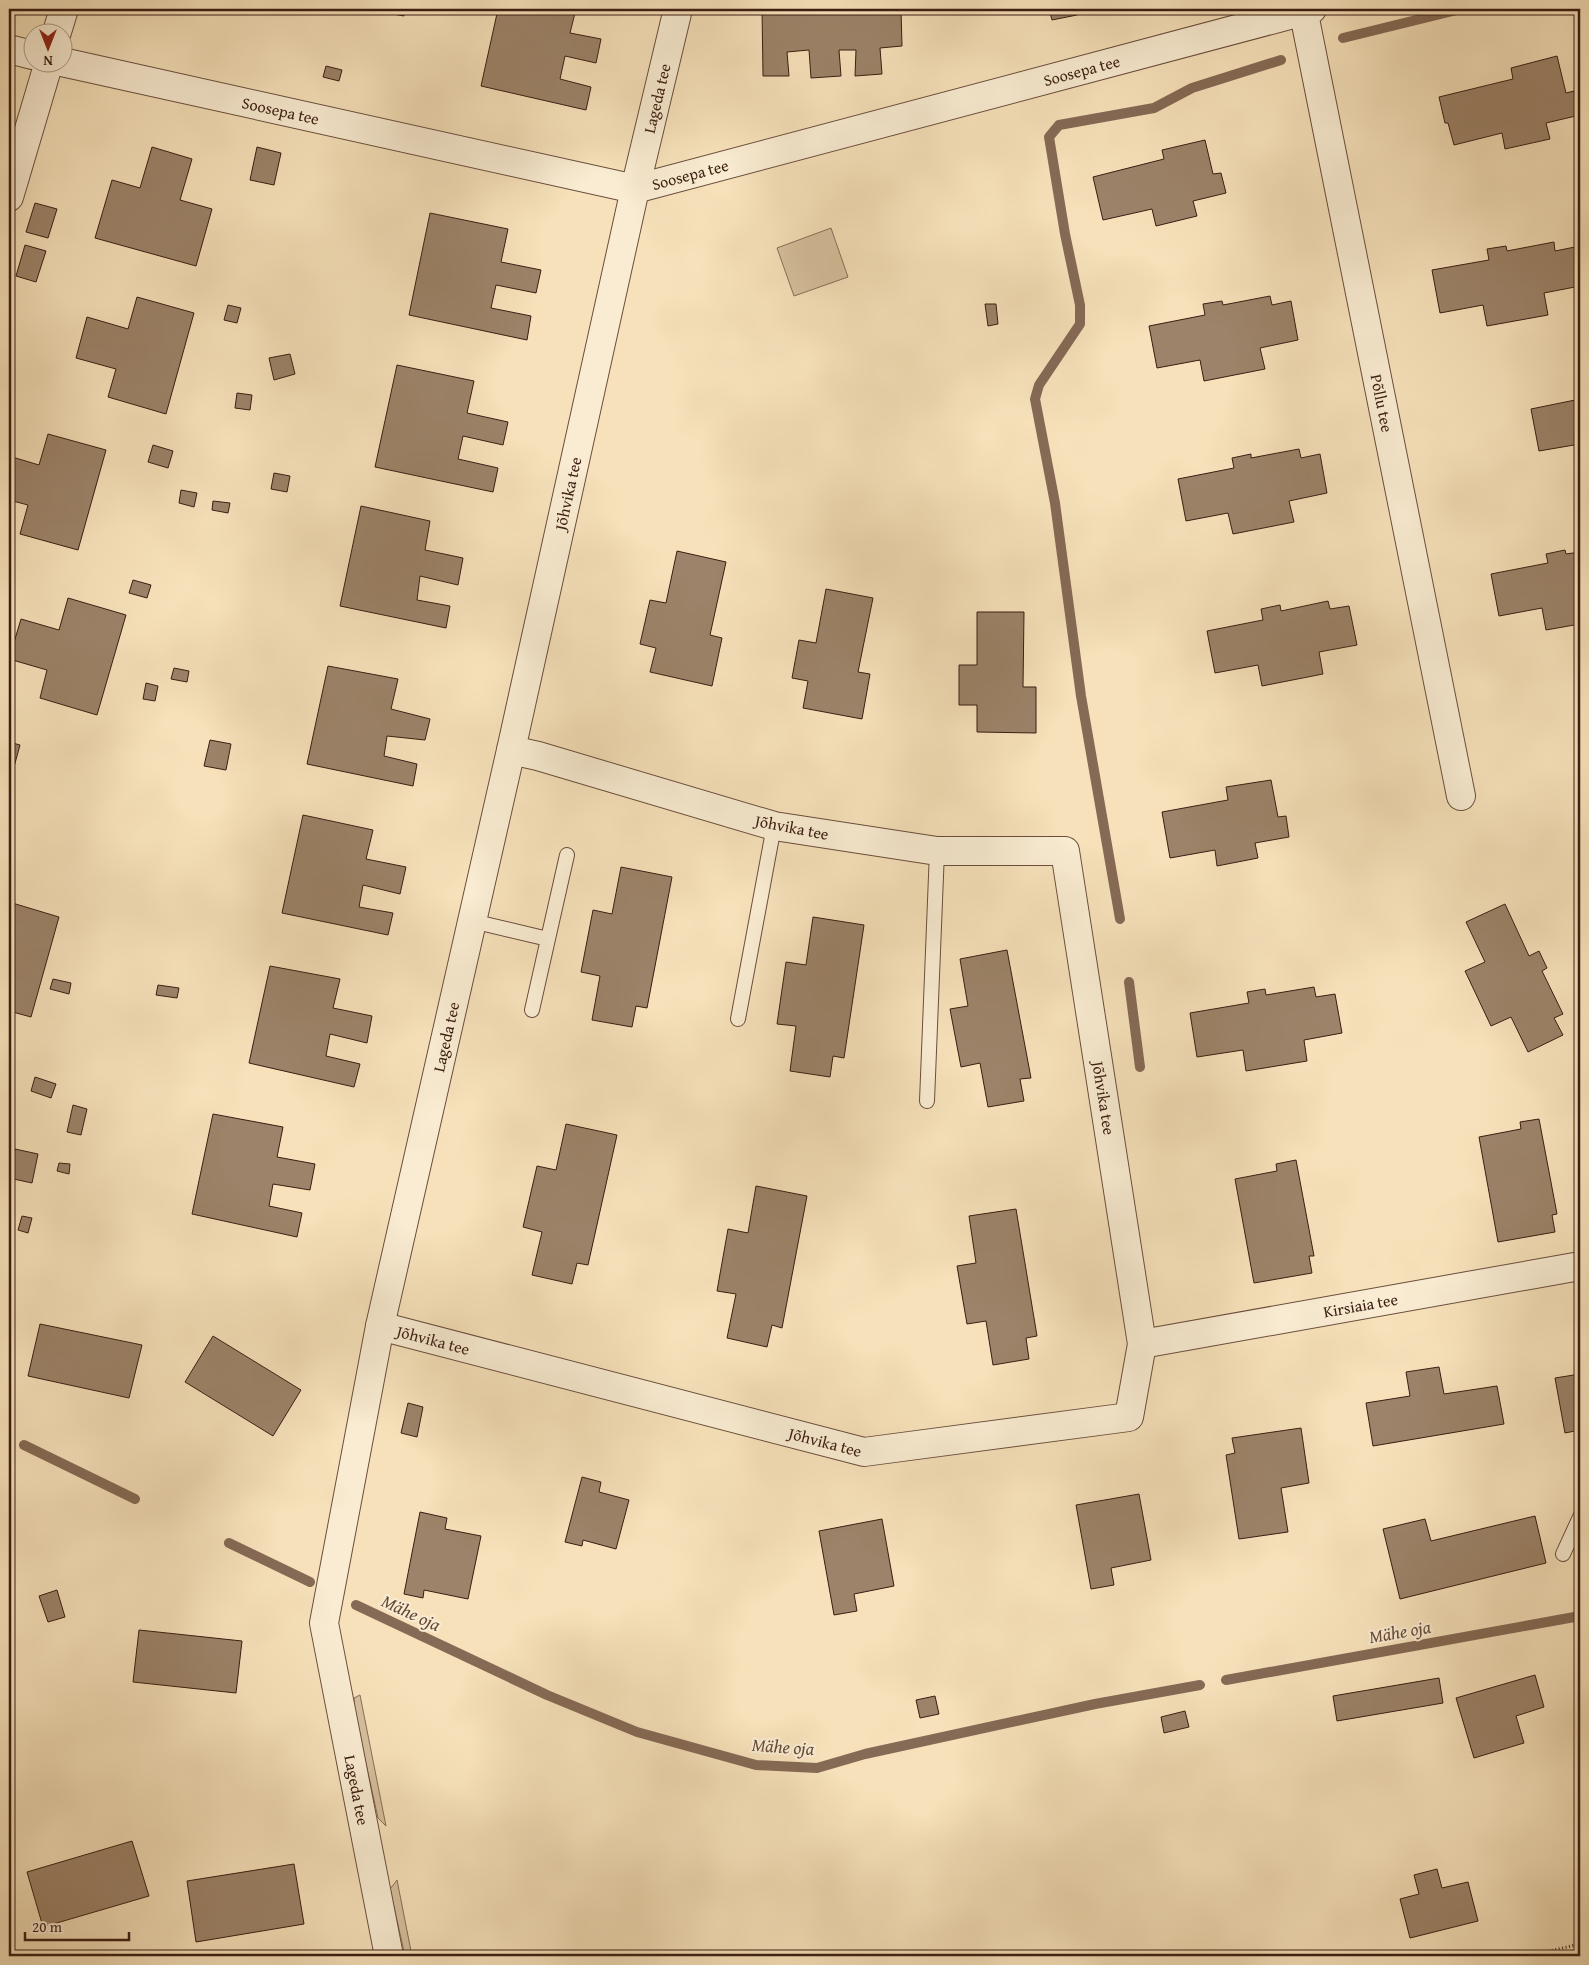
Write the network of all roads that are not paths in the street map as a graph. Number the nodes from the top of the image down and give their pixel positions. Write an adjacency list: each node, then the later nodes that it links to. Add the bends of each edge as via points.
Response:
1 (64, 9): 4 (street)
2 (678, 9): 9 (street, Lageda tee)
3 (1306, 9): 9 (street, Soosepa tee); 12 (street, Põllu tee)
4 (61, 22)
5 (9, 49): 6 (street)
6 (22, 52)
7 (72, 64): 9 (street, Soosepa tee)
8 (46, 72): 10 (street)
9 (635, 189): 11 (street, Jõhvika tee)
10 (9, 197)
11 (511, 750): 13 (street, Jõhvika tee); 16 (street, Lageda tee)
12 (1462, 796)
13 (774, 826): 14 (street, Jõhvika tee); 19 (lane)
14 (938, 851): 20 (lane); 23 (street, Jõhvika tee, via 1065,851)
15 (567, 855): 17 (lane)
16 (472, 921): 17 (lane); 22 (street, Lageda tee)
17 (548, 939): 18 (lane)
18 (532, 1010)
19 (738, 1019)
20 (927, 1101)
21 (1580, 1266): 23 (street, Kirsiaia tee)
22 (380, 1326): 23 (street, Jõhvika tee, via 864,1452 1129,1417); 26 (street, Jõhvika tee)
23 (1142, 1344)
24 (1580, 1517): 25 (lane)
25 (1563, 1554)
26 (324, 1623): 27 (street, Lageda tee)
27 (389, 1956)

